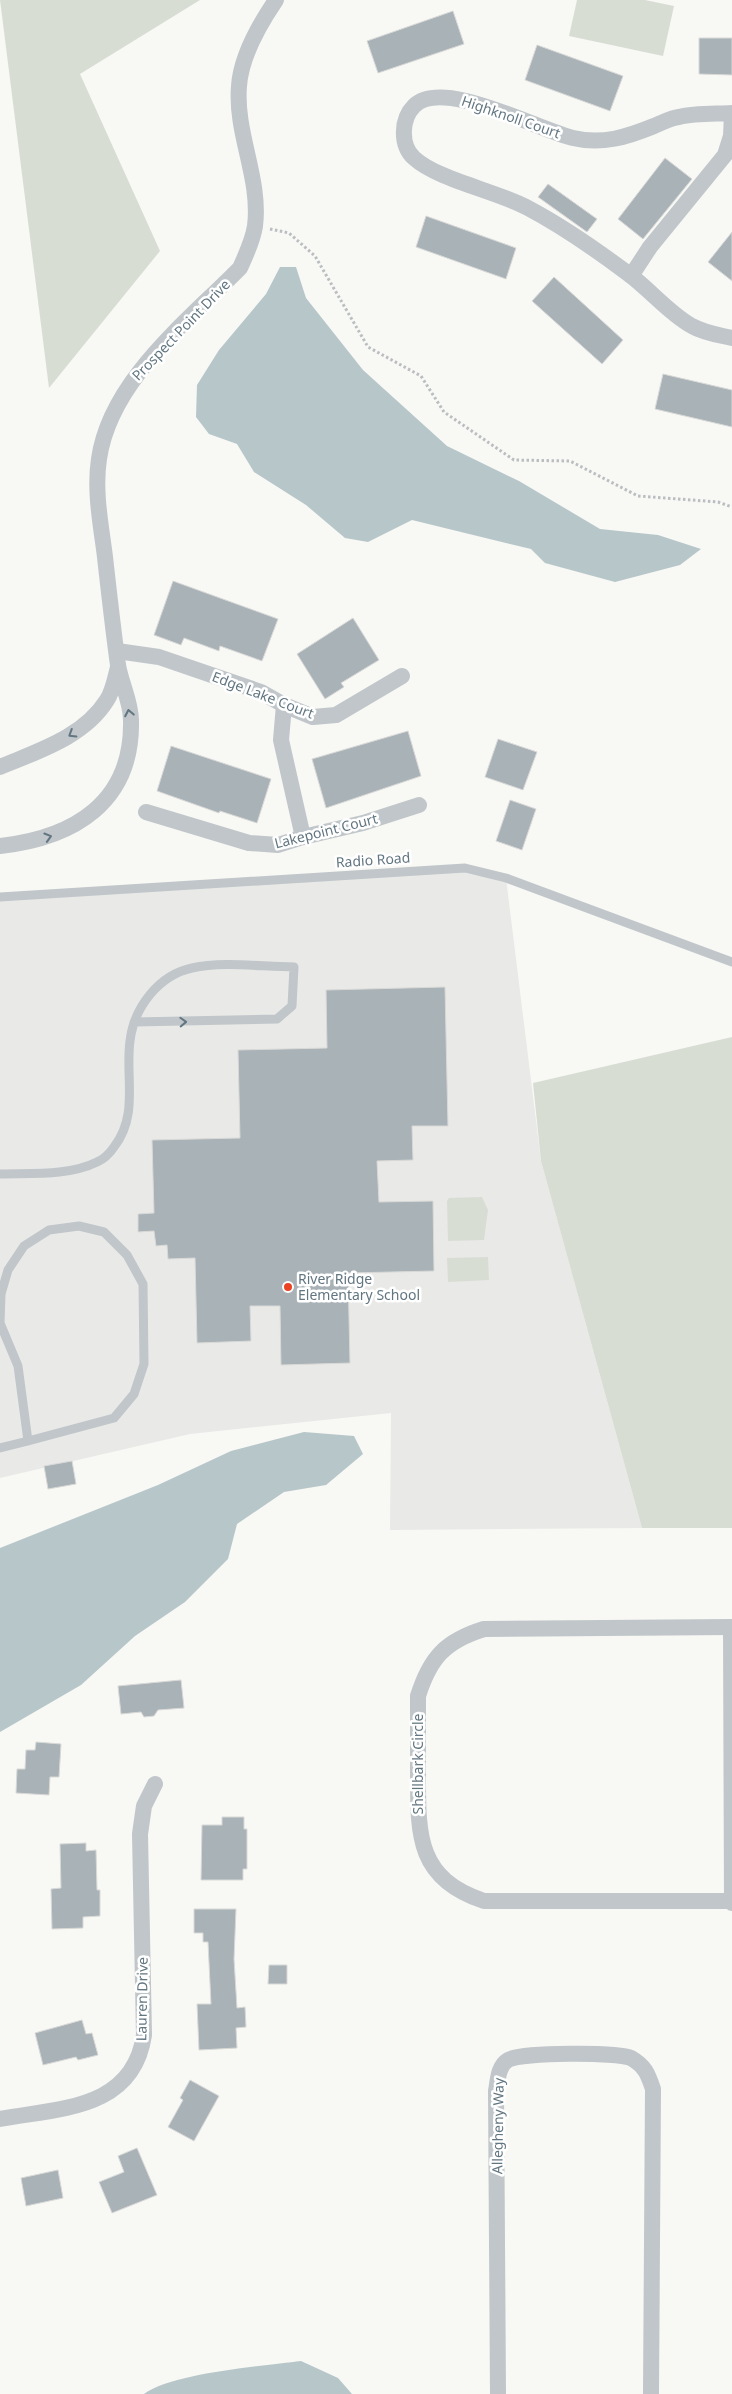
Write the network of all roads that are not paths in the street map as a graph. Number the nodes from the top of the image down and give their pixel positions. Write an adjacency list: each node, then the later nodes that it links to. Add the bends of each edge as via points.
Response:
1 (276, 0): 4 (street, Prospect Point Drive, via 246,55 239,86 239,121 253,180 255,226 248,252 240,268 140,368 116,403 99,459 98,499)
2 (631, 276): 2 (street, Highknoll Court, via 540,214 432,170 413,158 403,138 405,120 414,106 427,98 440,96 464,100 573,138 595,141 624,138 678,116 732,113 731,136 725,154 650,247); 3 (street, Highknoll Court, via 692,326)
3 (732, 338)
4 (117, 651): 5 (street, Prospect Point Drive); 7 (street, Edge Lake Court, via 159,657 261,692)
5 (118, 667): 8 (street, Prospect Point Drive, one-way to 8, via 108,699 77,731 48,748); 12 (street, Prospect Point Drive, one-way to 5, via 28,843 61,833 93,814 117,785 129,752 131,719)
6 (402, 676): 7 (street, Edge Lake Court, via 336,715 313,717)
7 (284, 705): 11 (street, via 281,740)
8 (0, 767)
9 (419, 805): 11 (street, Lakepoint Court)
10 (146, 812): 11 (street, Lakepoint Court, via 249,843 278,845)
11 (303, 837)
12 (0, 846)
13 (0, 897): 14 (lane, Radio Road, via 465,868 506,878)
14 (732, 962)
15 (134, 1022): 15 (lane, one-way to 15, via 277,1019 292,1006 294,967 209,966 176,973 152,990); 16 (lane, via 130,1041 130,1103 126,1126 109,1154 98,1162 73,1169)
16 (0, 1174)
17 (28, 1440): 17 (lane, via 114,1418 134,1394 144,1364 143,1284 127,1255 104,1232 79,1226 50,1230 24,1246 8,1270 1,1294 0,1323 18,1366); 18 (lane)
18 (0, 1448)
19 (732, 1626): 21 (street); 21 (street, Shellbark Circle, via 484,1629 447,1646 431,1665 418,1696 418,1818 424,1849 441,1875 468,1896 484,1901)
20 (155, 1784): 22 (street, Lauren Drive, via 144,1806 140,1834 144,2035 134,2067 109,2094 89,2102)
21 (732, 1902)
22 (0, 2120)
23 (498, 2394): 24 (street, Allegheny Way, via 496,2091 500,2069 508,2060 524,2055 615,2054 631,2058 646,2069 653,2089)
24 (651, 2394)

